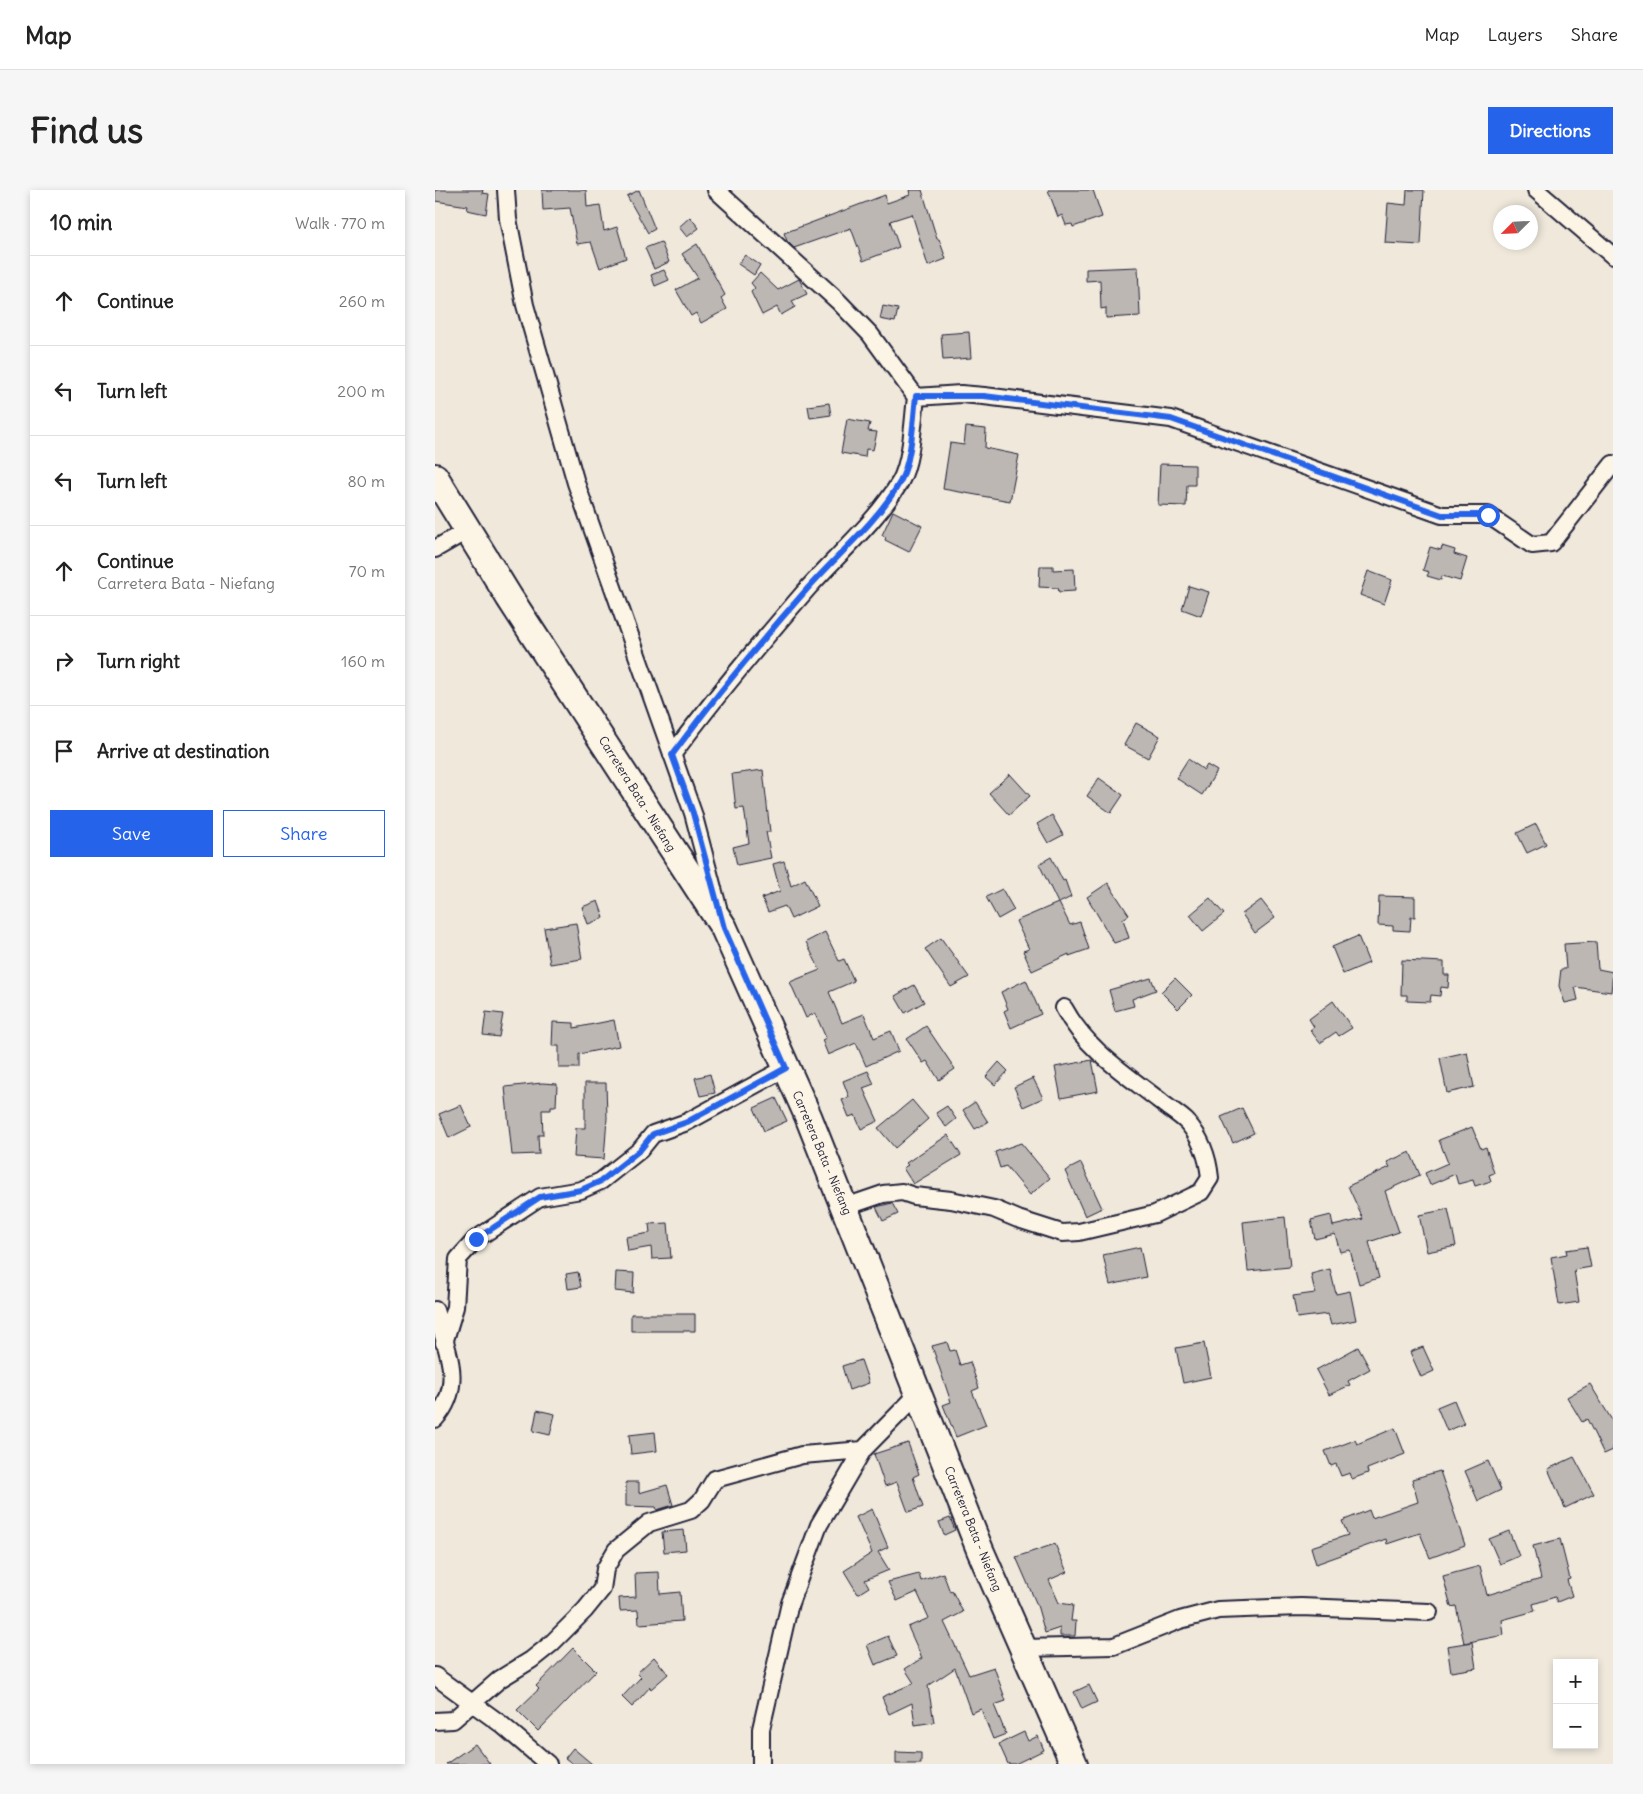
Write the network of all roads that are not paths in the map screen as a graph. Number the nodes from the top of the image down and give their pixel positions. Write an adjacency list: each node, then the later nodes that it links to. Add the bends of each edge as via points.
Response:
1 (506, 190): 10 (street, via 508,219 525,305 576,483)
2 (717, 190): 5 (street, via 870,334)
3 (1536, 190): 4 (street)
4 (1613, 256)
5 (916, 396): 6 (street, via 984,396 1171,419 1442,515 1488,515 1532,545 1551,544); 10 (street, via 911,441 901,480 877,514 723,687)
6 (1613, 464)
7 (435, 477): 8 (main road, Carretera Bata - Niefang)
8 (468, 530): 9 (street); 11 (main road, Carretera Bata - Niefang)
9 (435, 549)
10 (672, 755): 11 (street, via 693,813)
11 (724, 928): 13 (main road, Carretera Bata - Niefang)
12 (1064, 1008): 14 (street, via 1075,1028 1090,1044 1187,1122 1200,1140 1208,1160 1211,1178 1201,1192 1155,1214 1062,1233 994,1209 902,1192 883,1194)
13 (786, 1068): 14 (main road, Carretera Bata - Niefang); 16 (street, via 687,1122 653,1134 640,1150 601,1181 581,1190 540,1197 476,1239 458,1259 455,1307)
14 (845, 1207): 17 (main road, Carretera Bata - Niefang)
15 (435, 1310): 16 (street)
16 (444, 1343): 18 (street, via 453,1375 450,1396)
17 (919, 1393): 19 (street); 21 (main road, Carretera Bata - Niefang)
18 (435, 1419)
19 (863, 1450): 23 (street, via 802,1455 715,1479 702,1500 691,1510 649,1523 628,1538 616,1550 605,1569 602,1588 585,1610 551,1644 500,1679); 26 (street, via 819,1525 790,1602 761,1729)
20 (1429, 1612): 21 (street, via 1301,1607 1217,1610 1180,1620 1113,1646)
21 (1022, 1648): 27 (main road, Carretera Bata - Niefang)
22 (435, 1676): 23 (street)
23 (473, 1704): 24 (street, via 453,1720); 25 (street)
24 (435, 1721)
25 (548, 1764)
26 (761, 1764)
27 (1074, 1764)

